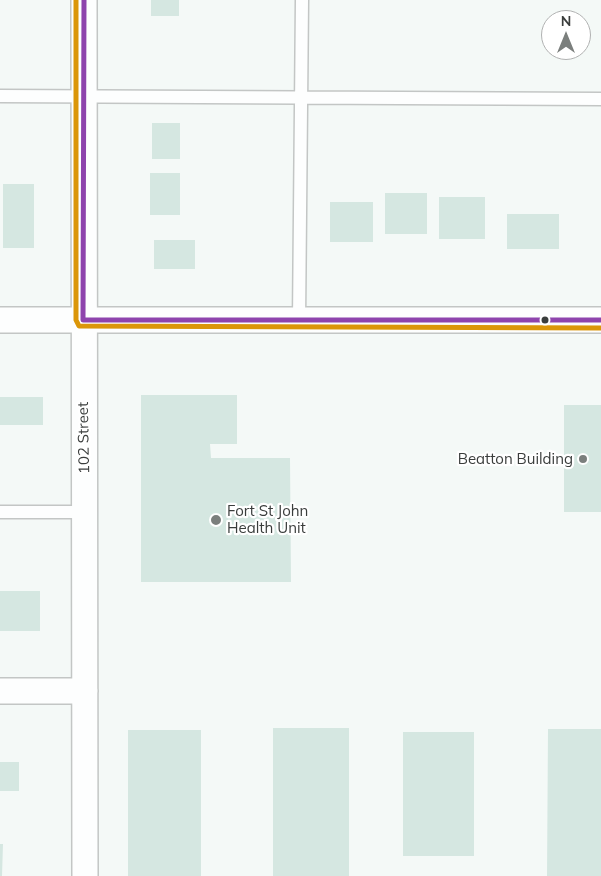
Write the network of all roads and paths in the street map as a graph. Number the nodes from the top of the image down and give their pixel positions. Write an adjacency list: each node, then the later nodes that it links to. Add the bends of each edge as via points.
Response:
1 (84, 0): 4 (street, 102 Street)
2 (302, 0): 5 (lane)
3 (0, 96): 4 (lane)
4 (83, 97): 5 (lane); 8 (street, 102 Street)
5 (300, 98): 6 (lane); 9 (lane)
6 (601, 99)
7 (0, 320): 8 (street)
8 (83, 320): 9 (street); 12 (street, 102 Street)
9 (299, 320): 10 (street)
10 (601, 320)
11 (0, 512): 12 (lane)
12 (85, 512): 14 (street, 102 Street)
13 (0, 692): 14 (street)
14 (85, 692): 15 (street, 102 Street)
15 (85, 876)

